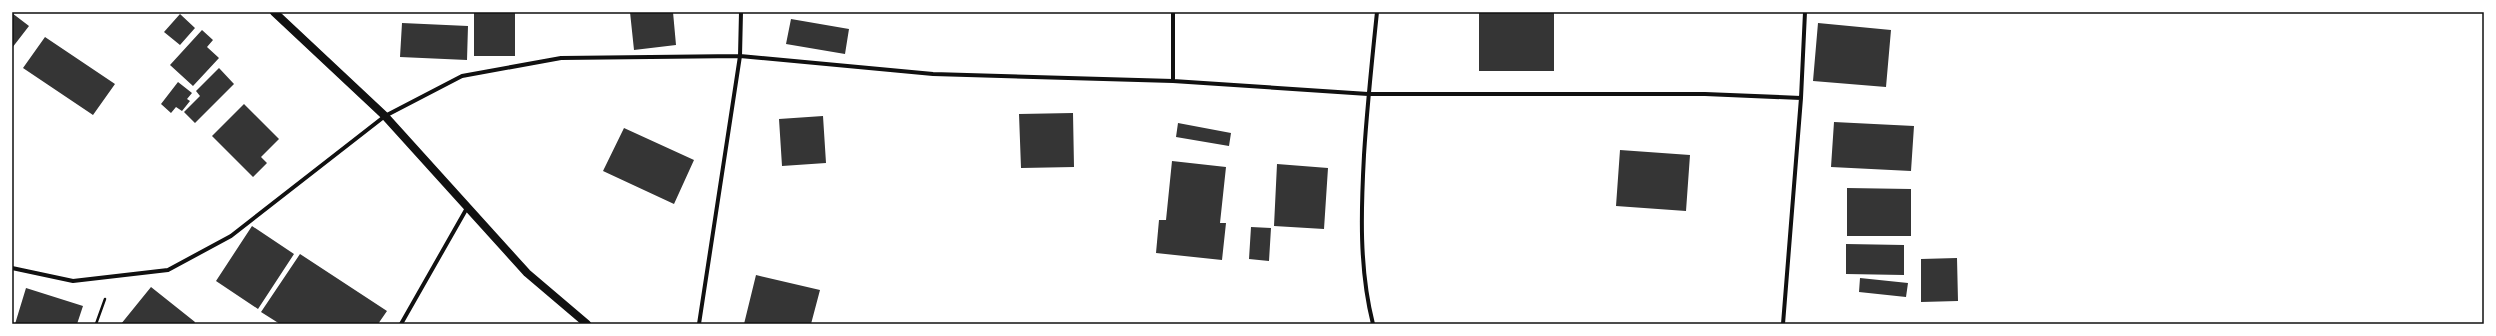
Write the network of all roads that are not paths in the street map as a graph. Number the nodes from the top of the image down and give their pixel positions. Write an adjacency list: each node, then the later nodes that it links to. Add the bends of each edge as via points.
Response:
1 (274, 12): 10 (main road)
2 (741, 12): 6 (street)
3 (1173, 12): 7 (street)
4 (1377, 12): 8 (street)
5 (1805, 12): 9 (street)
6 (740, 56): 7 (street, via 933,74); 10 (street, via 560,58 462,76); 15 (street)
7 (1173, 81): 8 (street)
8 (1368, 94): 9 (street, via 1705,94); 16 (street, via 1360,222)
9 (1801, 98): 17 (street)
10 (386, 116): 11 (main road); 12 (street, via 230,236 168,270 73,281)
11 (468, 207): 13 (street); 14 (main road, via 527,273)
12 (12, 268)
13 (401, 324)
14 (587, 324)
15 (699, 324)
16 (1373, 324)
17 (1783, 324)

